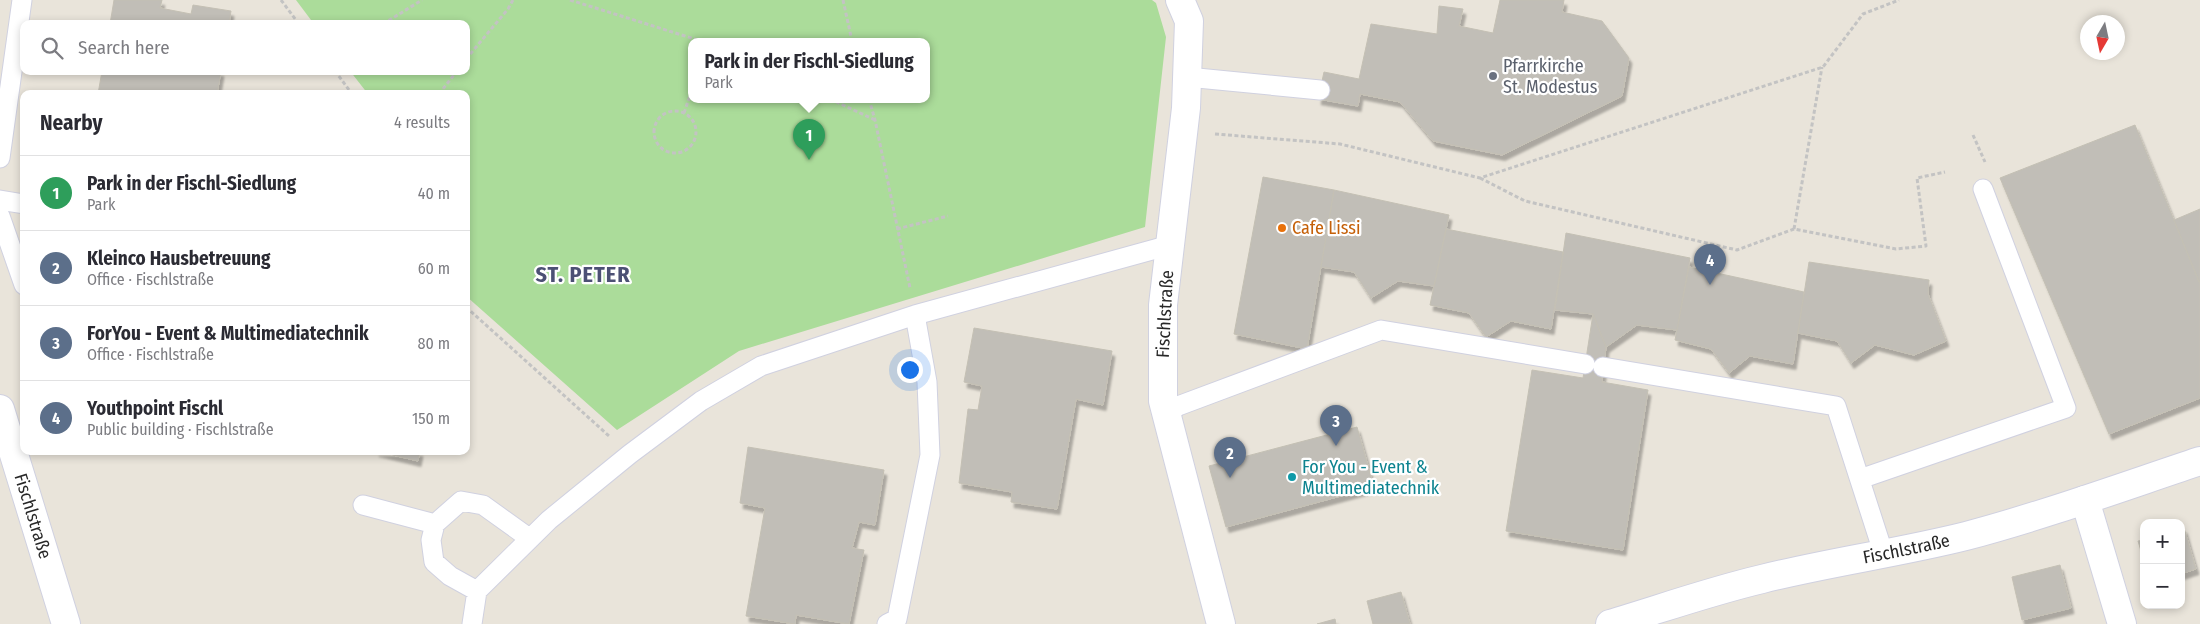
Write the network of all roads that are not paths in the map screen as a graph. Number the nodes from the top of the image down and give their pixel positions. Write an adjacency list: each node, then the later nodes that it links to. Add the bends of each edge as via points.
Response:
1 (22, 0): 5 (lane)
2 (1180, 0): 3 (street, Fischlstraße, via 1189,21)
3 (1187, 77): 4 (lane); 10 (street, Fischlstraße)
4 (1320, 90)
5 (0, 158)
6 (1983, 189): 16 (lane, via 2066,408)
7 (0, 200): 8 (lane)
8 (20, 203)
9 (0, 216): 11 (lane)
10 (1170, 245): 12 (lane); 14 (street, Fischlstraße, via 1163,305 1163,401)
11 (20, 274)
12 (915, 316): 20 (lane, via 761,366 701,401 630,454); 25 (lane, via 927,382 930,455 897,619)
13 (0, 409): 23 (street, Fischlstraße)
14 (1166, 415): 16 (lane, via 1178,406 1381,330 1836,406); 26 (street, Fischlstraße)
15 (2200, 461): 17 (street, Fischlstraße)
16 (1860, 479): 21 (lane)
17 (2085, 500): 21 (street, Fischlstraße, via 1966,536); 28 (street)
18 (363, 505): 19 (lane)
19 (435, 524): 20 (lane, via 461,501 483,505); 22 (lane, via 431,540 434,562 450,576)
20 (529, 538): 22 (lane)
21 (1884, 555): 27 (street, Fischlstraße, via 1760,579)
22 (477, 591): 24 (lane)
23 (66, 624)
24 (472, 624)
25 (887, 624)
26 (1220, 624)
27 (1610, 624)
28 (2122, 624)

